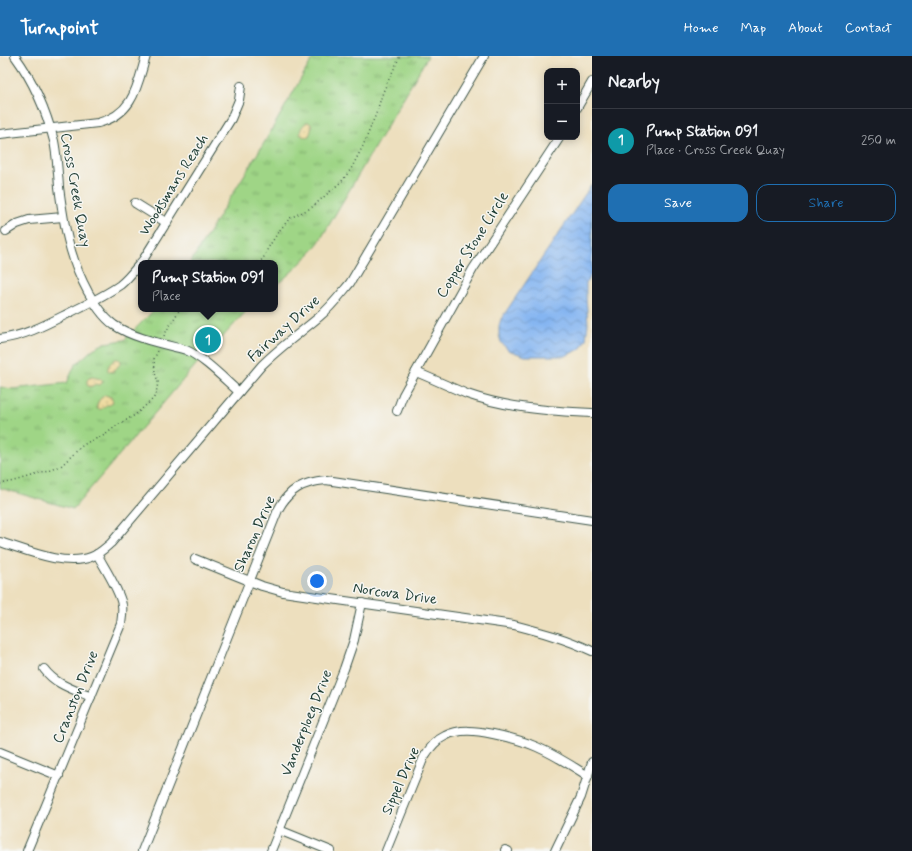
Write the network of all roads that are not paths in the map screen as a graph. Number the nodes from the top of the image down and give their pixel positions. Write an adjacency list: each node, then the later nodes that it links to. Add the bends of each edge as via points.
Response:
1 (15, 56): 7 (street, Cross Creek Quay, via 34,86)
2 (146, 56): 7 (street, via 131,101 116,115 98,123)
3 (484, 56): 19 (street, Fairway Drive, via 350,283 319,317 271,356)
4 (240, 86): 12 (street, Woodsmans Reach, via 239,100 231,119)
5 (591, 86): 6 (street)
6 (580, 104)
7 (50, 128): 8 (street); 11 (street, Cross Creek Quay)
8 (0, 134)
9 (558, 140): 18 (street, Copper Stone Circle, via 473,269)
10 (135, 203): 12 (street)
11 (63, 217): 13 (street, via 29,220); 16 (street, Cross Creek Quay, via 72,258)
12 (167, 222): 14 (street, Woodsmans Reach)
13 (6, 231)
14 (144, 260)
15 (138, 267): 16 (street, Woodsmans Reach, via 121,284)
16 (93, 301): 17 (street, Woodsmans Reach, via 34,330); 19 (street, Cross Creek Quay, via 105,317 124,331 192,353)
17 (0, 339)
18 (416, 372): 20 (street, Copper Stone Circle); 21 (street, via 468,394 502,404 549,411)
19 (239, 392): 24 (street, Fairway Drive, via 111,543)
20 (397, 411)
21 (592, 413)
22 (592, 520): 26 (street, Sharon Drive, via 326,480 314,481 292,491 281,504)
23 (0, 542): 24 (street, Fairway Drive, via 64,560 81,560)
24 (97, 554): 30 (street, Cranston Drive, via 120,595 122,615 121,624)
25 (195, 559): 26 (street, Norcova Drive)
26 (250, 581): 27 (street, Norcova Drive, via 283,592); 37 (street, Sharon Drive)
27 (362, 604): 28 (street, Norcova Drive, via 514,625 564,639); 35 (street, Vanderploeg Drive, via 352,647)
28 (592, 651)
29 (44, 669): 30 (street, via 64,686)
30 (91, 697): 33 (street, Cranston Drive)
31 (0, 752): 33 (street)
32 (592, 762): 34 (street)
33 (59, 776): 36 (street, Cranston Drive)
34 (588, 776): 40 (street, Sippel Drive, via 537,747 508,738 464,730 444,736 424,757); 41 (street, via 582,797)
35 (279, 830): 38 (street, Vanderploeg Drive); 39 (street)
36 (28, 851)
37 (142, 851)
38 (271, 851)
39 (331, 851)
40 (386, 851)
41 (555, 851)

